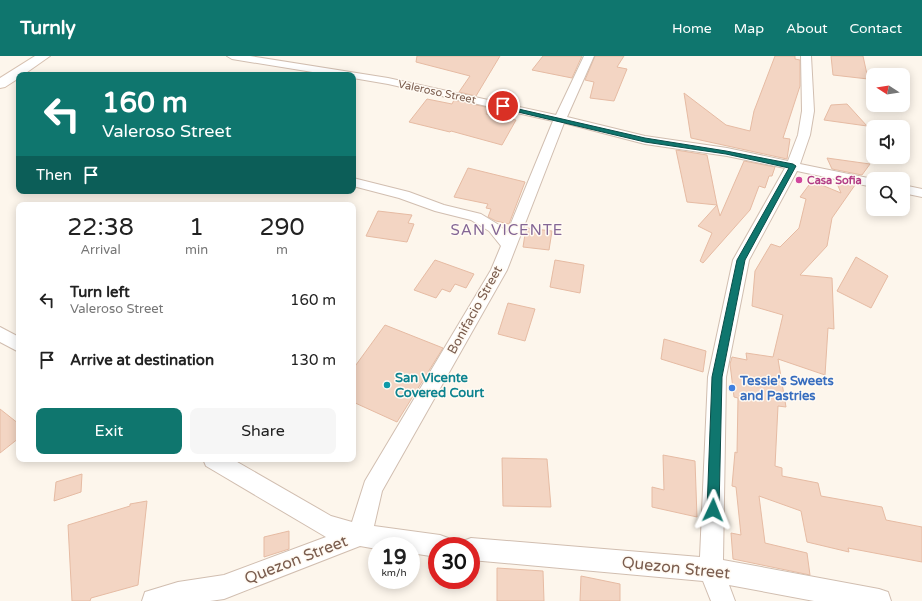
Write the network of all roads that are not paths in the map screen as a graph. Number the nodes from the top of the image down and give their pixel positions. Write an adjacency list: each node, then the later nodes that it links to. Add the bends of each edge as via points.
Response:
1 (44, 56): 5 (main road)
2 (232, 56): 6 (street, Valeroso Street)
3 (589, 56): 10 (street, Bonifacio Street)
4 (806, 56): 11 (street, via 808,111 804,135)
5 (19, 72)
6 (333, 72)
7 (16, 74): 9 (main road)
8 (356, 76): 10 (street, Valeroso Street)
9 (0, 84)
10 (560, 119): 11 (street, Valeroso Street, via 645,140 726,152); 16 (street, Bonifacio Street)
11 (793, 166): 12 (street, Valeroso Street); 23 (street, via 739,267 717,377)
12 (866, 182)
13 (356, 183): 16 (street, via 404,194 440,208 476,217 494,228)
14 (910, 190): 15 (street)
15 (922, 193)
16 (508, 244): 20 (street, Bonifacio Street, via 499,270 372,488)
17 (0, 334): 18 (street)
18 (16, 343)
19 (218, 462): 20 (street, via 327,526)
20 (360, 535): 21 (street, Quezon Street); 24 (street, Quezon Street, via 224,587 178,594)
21 (428, 544)
22 (480, 550): 23 (street, Quezon Street)
23 (711, 570): 25 (street); 26 (street, Quezon Street)
24 (154, 601)
25 (722, 601)
26 (879, 601)

